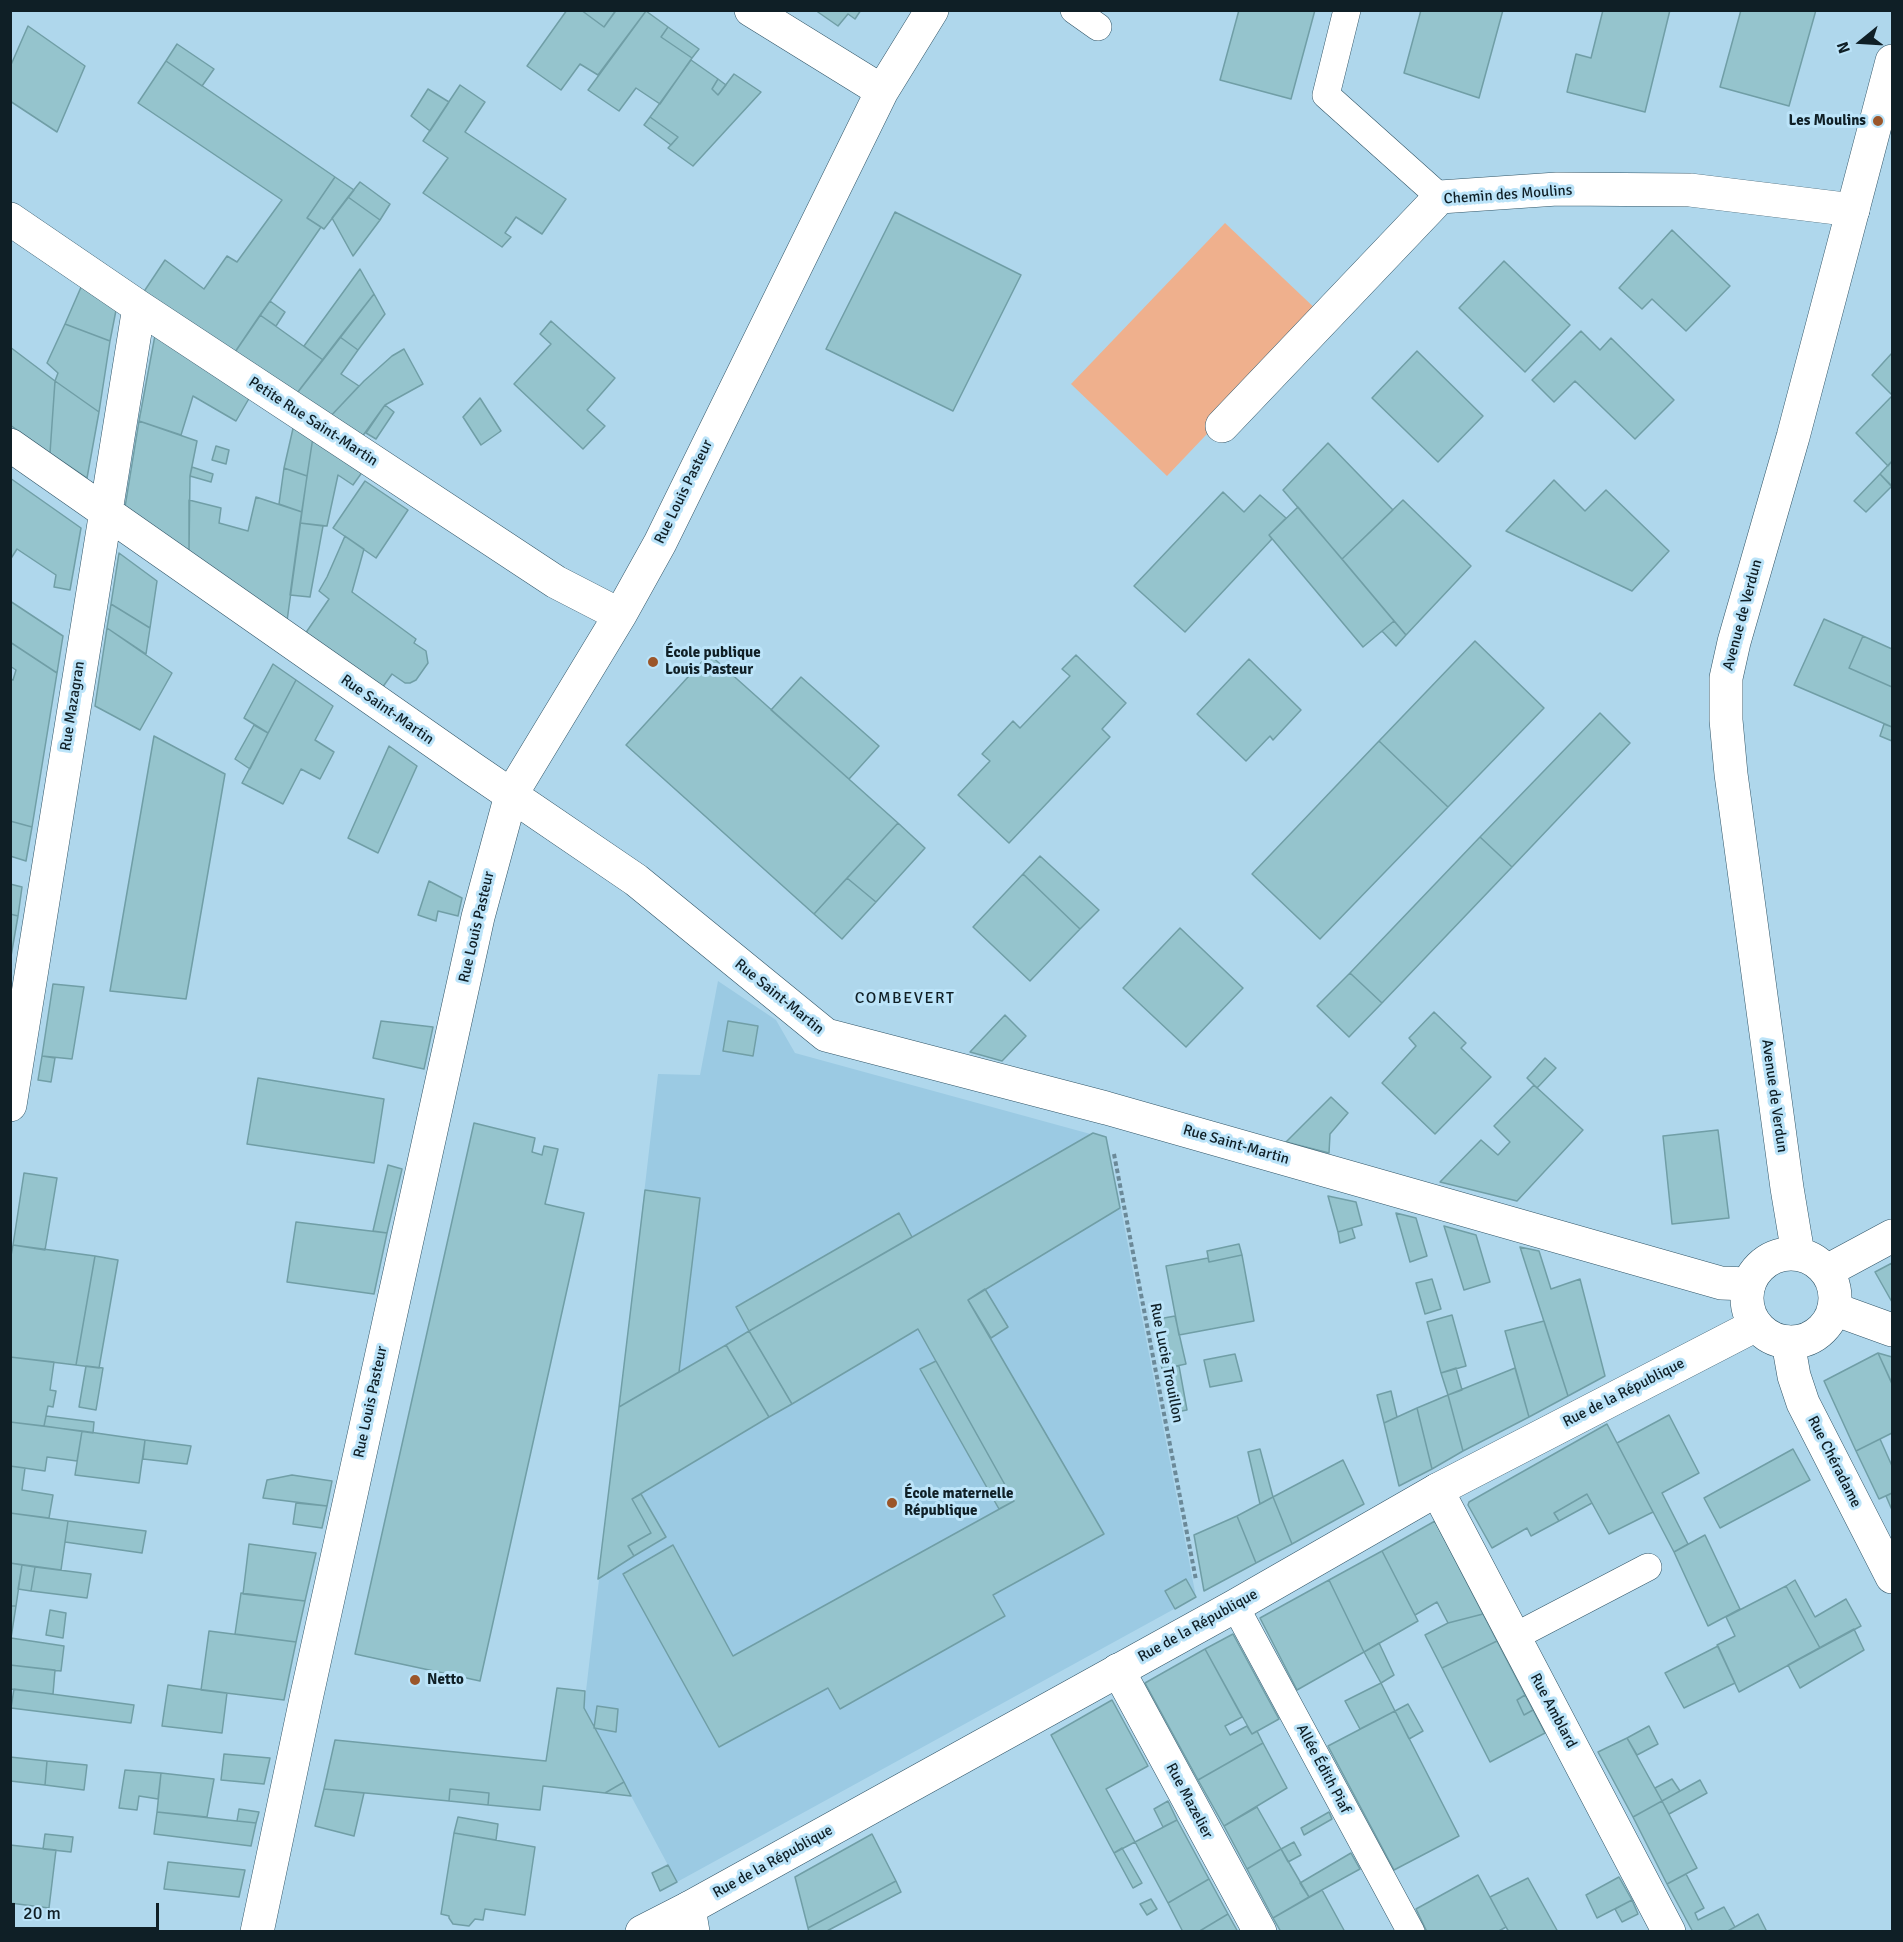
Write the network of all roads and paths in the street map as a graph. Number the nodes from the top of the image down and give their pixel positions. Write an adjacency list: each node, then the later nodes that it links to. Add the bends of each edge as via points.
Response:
1 (751, 10): 7 (street)
2 (932, 10): 7 (street, Rue Louis Pasteur)
3 (1074, 10): 5 (lane)
4 (1347, 10): 8 (lane, via 1326,95)
5 (1098, 27)
6 (1893, 61): 9 (street, Avenue de Verdun)
7 (882, 92): 15 (street, Rue Louis Pasteur, via 660,543)
8 (1440, 197): 9 (street, Chemin des Moulins, via 1557,189 1690,190); 12 (street, Chemin des Moulins)
9 (1853, 210): 20 (street, Avenue de Verdun, via 1726,678 1731,774)
10 (10, 219): 11 (street, Petite Rue Saint-Martin)
11 (139, 307): 14 (street, Rue Mazagran); 15 (street, Petite Rue Saint-Martin, via 556,582)
12 (1222, 426)
13 (10, 445): 14 (street, Rue Saint-Martin)
14 (104, 512): 16 (street, Rue Saint-Martin); 17 (street, Rue Mazagran)
15 (620, 615): 16 (street, Rue Louis Pasteur)
16 (511, 795): 18 (street, Rue Saint-Martin, via 636,880 826,1035); 35 (street, Rue Louis Pasteur, via 478,917)
17 (10, 1105)
18 (1106, 1108): 22 (street, Rue Saint-Martin, via 1722,1283); 31 (path, Rue Lucie Trouillon)
19 (1893, 1236): 21 (street)
20 (1798, 1254): 21 (street); 22 (street, via 1768,1260)
21 (1827, 1271): 23 (street, via 1835,1290)
22 (1749, 1284): 24 (street, via 1749,1312)
23 (1834, 1309): 25 (street); 26 (street, via 1825,1327 1808,1340)
24 (1756, 1325): 26 (street, via 1765,1334); 27 (street, Rue de la République)
25 (1893, 1330)
26 (1788, 1342): 29 (street, Rue Chéradame, via 1803,1403)
27 (1437, 1490): 30 (street, Rue de la République); 32 (street, Rue Amblard)
28 (1648, 1567): 32 (lane)
29 (1893, 1577)
30 (1235, 1606): 31 (street, Rue de la République); 38 (lane, Allée Édith Piaf)
31 (1205, 1622): 33 (street, Rue de la République)
32 (1514, 1637): 39 (street, Rue Amblard)
33 (1118, 1670): 34 (street, Rue de la République); 37 (street, Rue Mazelier)
34 (691, 1920): 36 (street, Rue de la République)
35 (257, 1932)
36 (642, 1932)
37 (1260, 1932)
38 (1411, 1932)
39 (1669, 1932)

